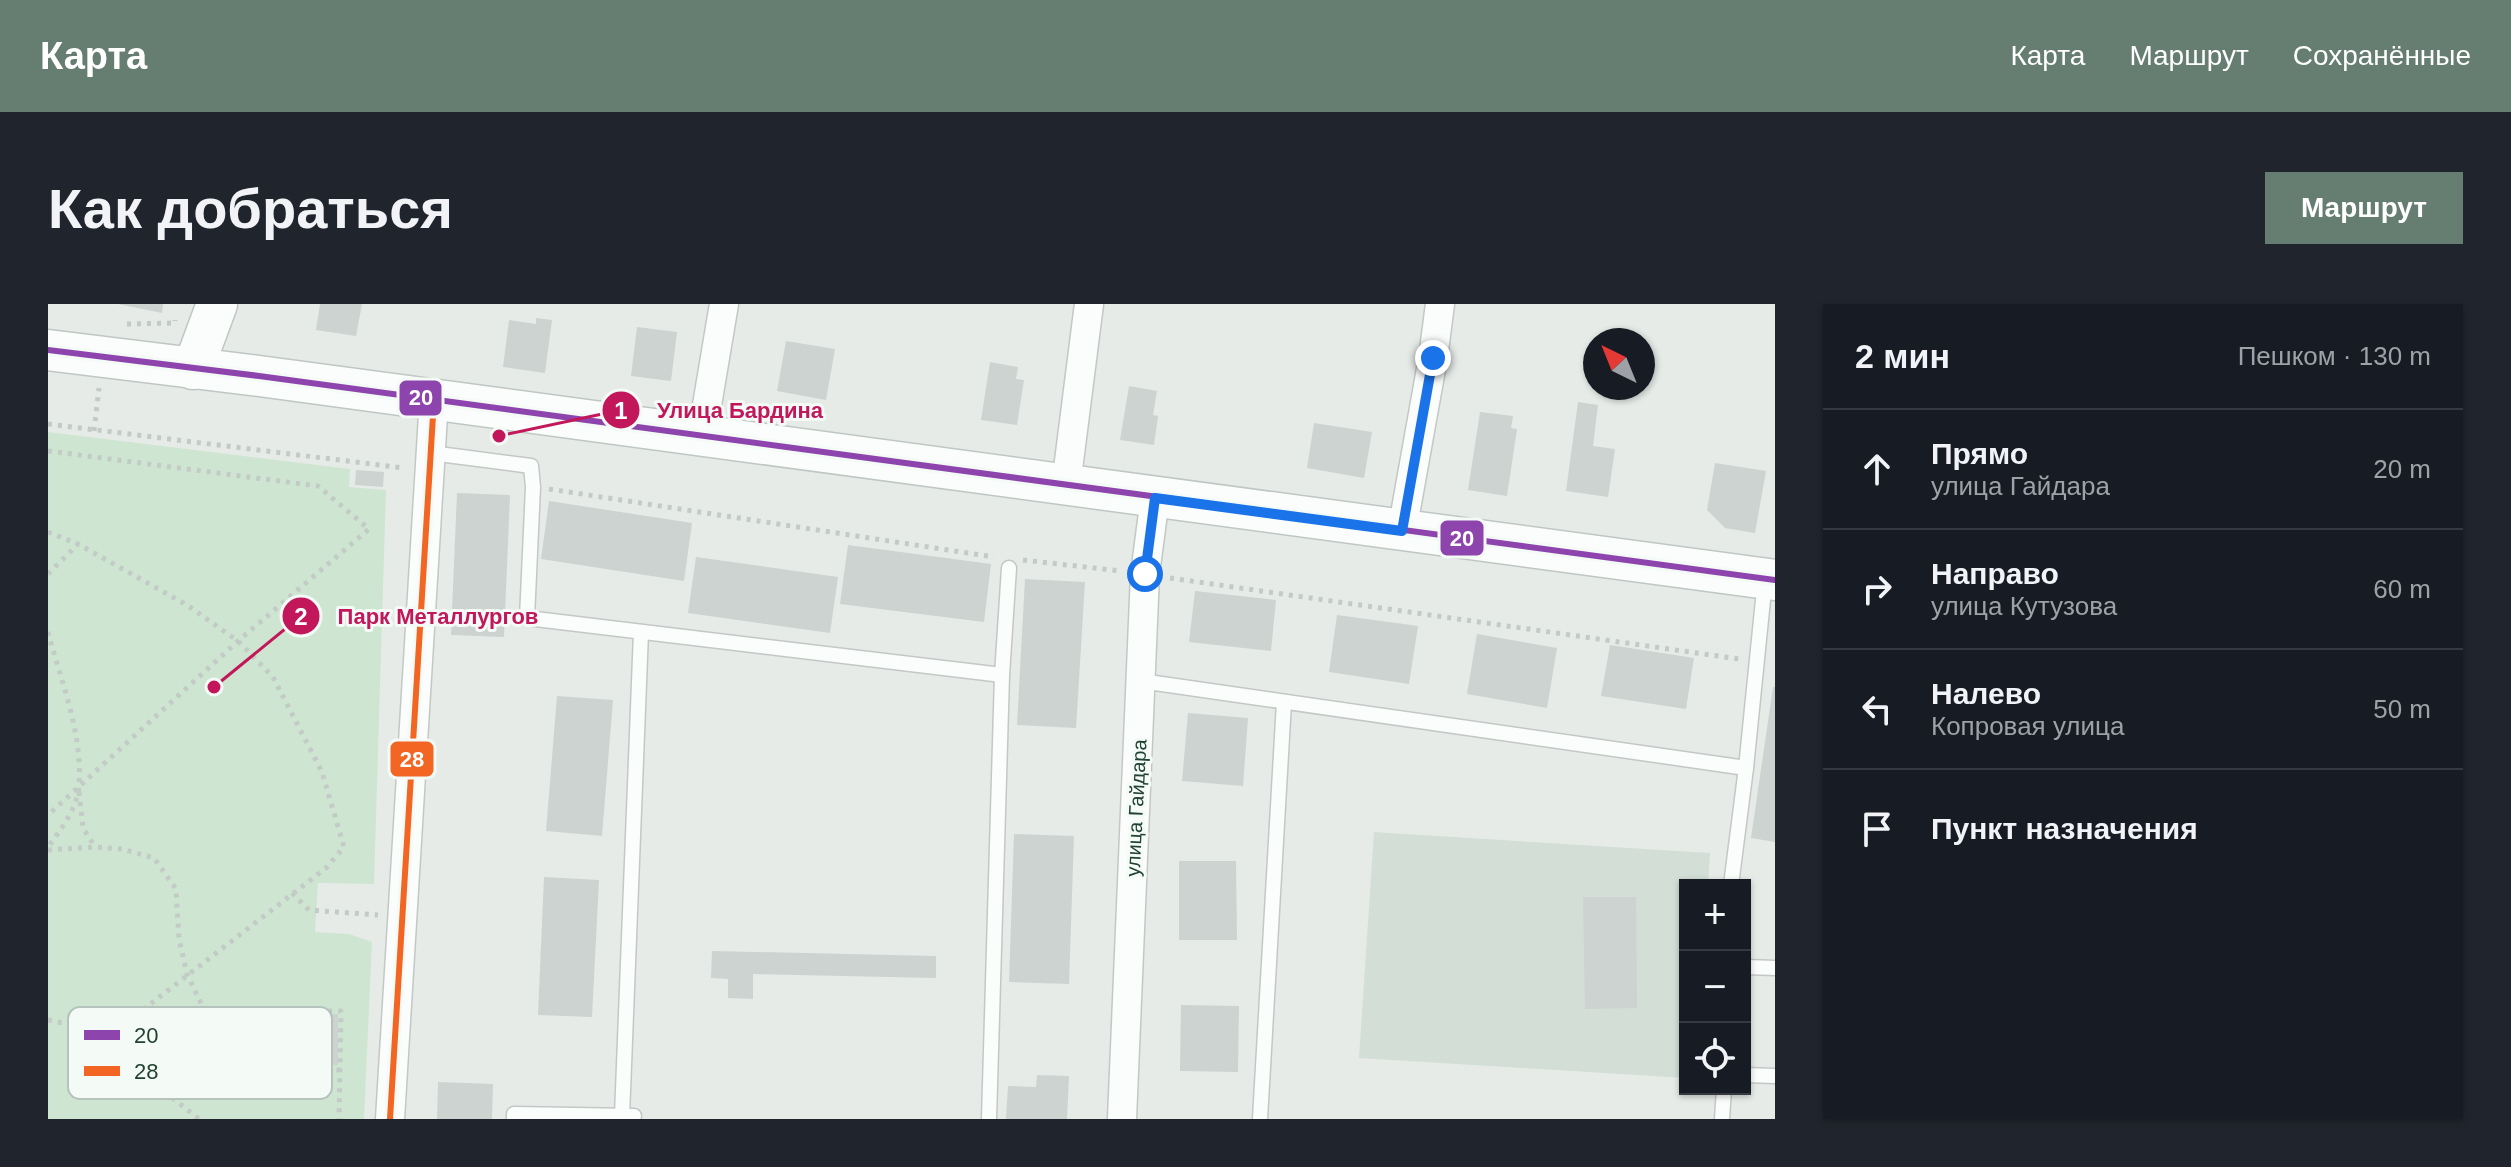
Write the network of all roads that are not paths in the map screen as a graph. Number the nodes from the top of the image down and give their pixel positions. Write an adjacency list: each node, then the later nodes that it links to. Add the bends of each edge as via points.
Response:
1 (217, 304): 6 (main road)
2 (724, 304): 8 (street)
3 (1089, 304): 10 (street)
4 (1440, 304): 12 (street)
5 (48, 350): 6 (main road)
6 (193, 369): 7 (main road)
7 (434, 399): 8 (main road); 9 (street)
8 (702, 435): 10 (main road)
9 (431, 462): 15 (lane, via 531,466 527,618); 26 (street)
10 (1066, 485): 11 (main road)
11 (1155, 498): 12 (main road); 17 (street, улица Гайдара, via 1145,574)
12 (1402, 531): 14 (main road)
13 (1009, 568): 16 (lane)
14 (1770, 580): 19 (lane)
15 (641, 632): 16 (lane); 27 (lane, via 628,1116 514,1114)
16 (1002, 675): 28 (lane)
17 (1141, 681): 18 (lane); 29 (street, улица Гайдара)
18 (1284, 702): 19 (lane); 30 (lane)
19 (1746, 768): 20 (lane)
20 (1732, 879)
21 (1751, 967): 22 (lane)
22 (1775, 968)
23 (1751, 1075): 24 (lane)
24 (1775, 1076)
25 (1724, 1095): 31 (lane)
26 (390, 1119)
27 (514, 1119)
28 (989, 1119)
29 (1122, 1119)
30 (1260, 1119)
31 (1722, 1119)

